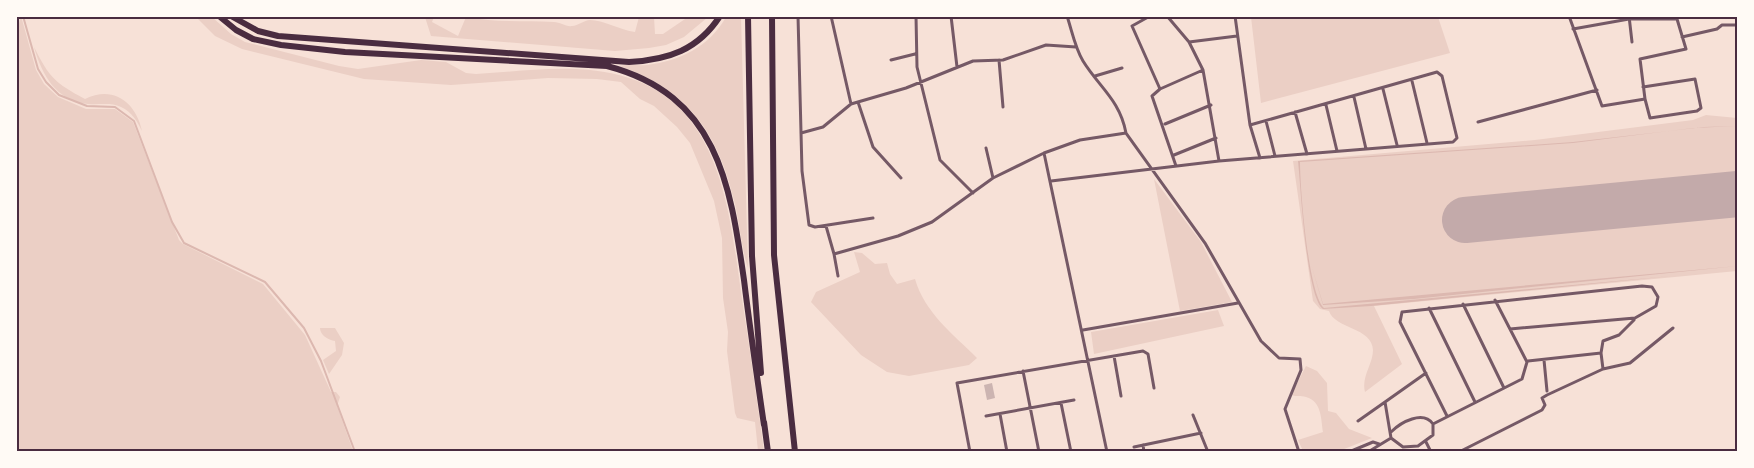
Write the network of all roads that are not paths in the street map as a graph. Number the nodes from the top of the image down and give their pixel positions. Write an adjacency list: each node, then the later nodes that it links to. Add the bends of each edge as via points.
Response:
1 (219, 16): 103 (highway, via 253,39 302,48 607,66 631,73 673,97 706,135 727,185)
2 (231, 16): 3 (highway, via 258,31 278,36 629,62 657,60 694,45)
3 (720, 16)
4 (748, 16): 103 (highway, via 752,256)
5 (772, 16): 112 (highway, via 774,255)
6 (798, 16): 48 (street)
7 (831, 16): 39 (street)
8 (916, 16): 23 (street)
9 (951, 16): 26 (street)
10 (1067, 16): 22 (street)
11 (1150, 16): 33 (street, via 1132,26)
12 (1167, 16): 20 (street)
13 (1235, 16): 18 (street)
14 (1569, 16): 17 (street)
15 (1629, 18): 17 (street); 19 (street, via 1676,19); 21 (street)
16 (1737, 25): 19 (street, via 1722,25)
17 (1573, 29): 35 (street)
18 (1237, 36): 20 (street); 47 (street)
19 (1682, 37): 32 (street, via 1686,49 1640,59)
20 (1189, 42): 28 (street)
21 (1632, 42)
22 (1076, 47): 25 (street, via 1037,46); 29 (street)
23 (915, 54): 24 (street); 31 (street)
24 (891, 60)
25 (999, 60): 26 (street, via 973,60); 42 (street)
26 (957, 67): 31 (street)
27 (1122, 68): 29 (street)
28 (1203, 70): 33 (street); 40 (street)
29 (1094, 77): 49 (street, via 1116,104)
30 (1412, 80): 34 (street); 51 (street); 51 (street, via 1441,74 1449,103 1456,142)
31 (920, 82): 38 (street); 67 (street, via 940,160)
32 (1643, 87): 37 (street); 37 (street, via 1695,79 1701,108 1650,118)
33 (1160, 89): 58 (street, via 1152,97)
34 (1383, 89): 36 (street); 52 (street)
35 (1597, 90): 37 (street, via 1604,107); 45 (street)
36 (1354, 97): 41 (street); 54 (street)
37 (1646, 99)
38 (858, 102): 39 (street); 64 (street, via 873,147)
39 (850, 105): 48 (street, via 823,128)
40 (1211, 105): 46 (street); 50 (street)
41 (1326, 105): 43 (street); 55 (street)
42 (1003, 107)
43 (1295, 112): 44 (street); 57 (street)
44 (1266, 121): 47 (street); 59 (street)
45 (1478, 122)
46 (1165, 124)
47 (1250, 125): 60 (street)
48 (801, 133): 69 (street, via 807,217 812,228)
49 (1126, 133): 56 (street, via 1080,140); 63 (street)
50 (1216, 138): 58 (street); 61 (street)
51 (1427, 143): 52 (street)
52 (1397, 145): 54 (street)
53 (986, 148): 65 (street)
54 (1366, 148): 55 (street)
55 (1337, 151): 57 (street)
56 (1044, 153): 65 (street); 66 (street)
57 (1307, 154): 59 (street)
58 (1174, 155): 62 (street)
59 (1275, 156): 60 (street)
60 (1260, 158): 61 (street)
61 (1219, 161): 62 (street)
62 (1176, 166): 63 (street)
63 (1151, 168): 66 (street); 73 (street, via 1205,243)
64 (901, 178)
65 (993, 178): 67 (street)
66 (1051, 181): 79 (street)
67 (973, 193): 70 (street, via 933,221 909,232)
68 (873, 218): 69 (street)
69 (826, 226): 70 (street)
70 (834, 254): 71 (street)
71 (838, 276)
72 (1495, 300): 74 (street); 76 (street, via 1649,286 1657,293 1658,302); 78 (street)
73 (1238, 303): 79 (street); 120 (street, via 1270,352 1279,358 1300,359 1301,370 1285,410)
74 (1463, 304): 75 (street); 89 (street)
75 (1429, 308): 87 (street, via 1406,310 1399,318); 94 (street)
76 (1635, 318): 78 (street); 80 (street, via 1619,335 1604,339)
77 (1673, 328): 85 (street, via 1629,363)
78 (1510, 329): 84 (street)
79 (1083, 330): 82 (street)
80 (1601, 353): 83 (street); 85 (street)
81 (1114, 356): 82 (street); 88 (street, via 1146,352); 91 (street)
82 (1089, 359): 86 (street); 117 (street)
83 (1544, 360): 84 (street); 90 (street)
84 (1527, 362): 89 (street, via 1522,379)
85 (1603, 369): 124 (street, via 1546,395 1542,398 1544,408 1539,412)
86 (1023, 371): 96 (street); 113 (street, via 957,383)
87 (1426, 373): 93 (street); 100 (street)
88 (1154, 388)
89 (1504, 389): 94 (street)
90 (1547, 391)
91 (1121, 396)
92 (1074, 400): 95 (street)
93 (1385, 402): 101 (street); 104 (street)
94 (1474, 402): 100 (street)
95 (1061, 403): 96 (street); 116 (street)
96 (1031, 408): 97 (street); 115 (street)
97 (1000, 414): 99 (street); 114 (street)
98 (1193, 415): 105 (street)
99 (987, 416)
100 (1447, 416): 102 (street)
101 (1358, 422)
102 (1433, 424): 104 (street, via 1422,417); 107 (street, via 1432,435)
103 (764, 425): 111 (highway)
104 (1391, 432): 106 (street)
105 (1201, 434): 109 (street); 119 (street)
106 (1391, 438): 107 (street, via 1403,447); 108 (street)
107 (1426, 442): 123 (street)
108 (1379, 444): 121 (street, via 1373,442); 122 (street)
109 (1143, 445): 110 (street); 118 (street)
110 (1134, 447)
111 (768, 452)
112 (795, 452)
113 (970, 452)
114 (1007, 452)
115 (1039, 452)
116 (1071, 452)
117 (1107, 452)
118 (1144, 452)
119 (1208, 452)
120 (1299, 452)
121 (1350, 452)
122 (1368, 452)
123 (1431, 452)
124 (1459, 452)

